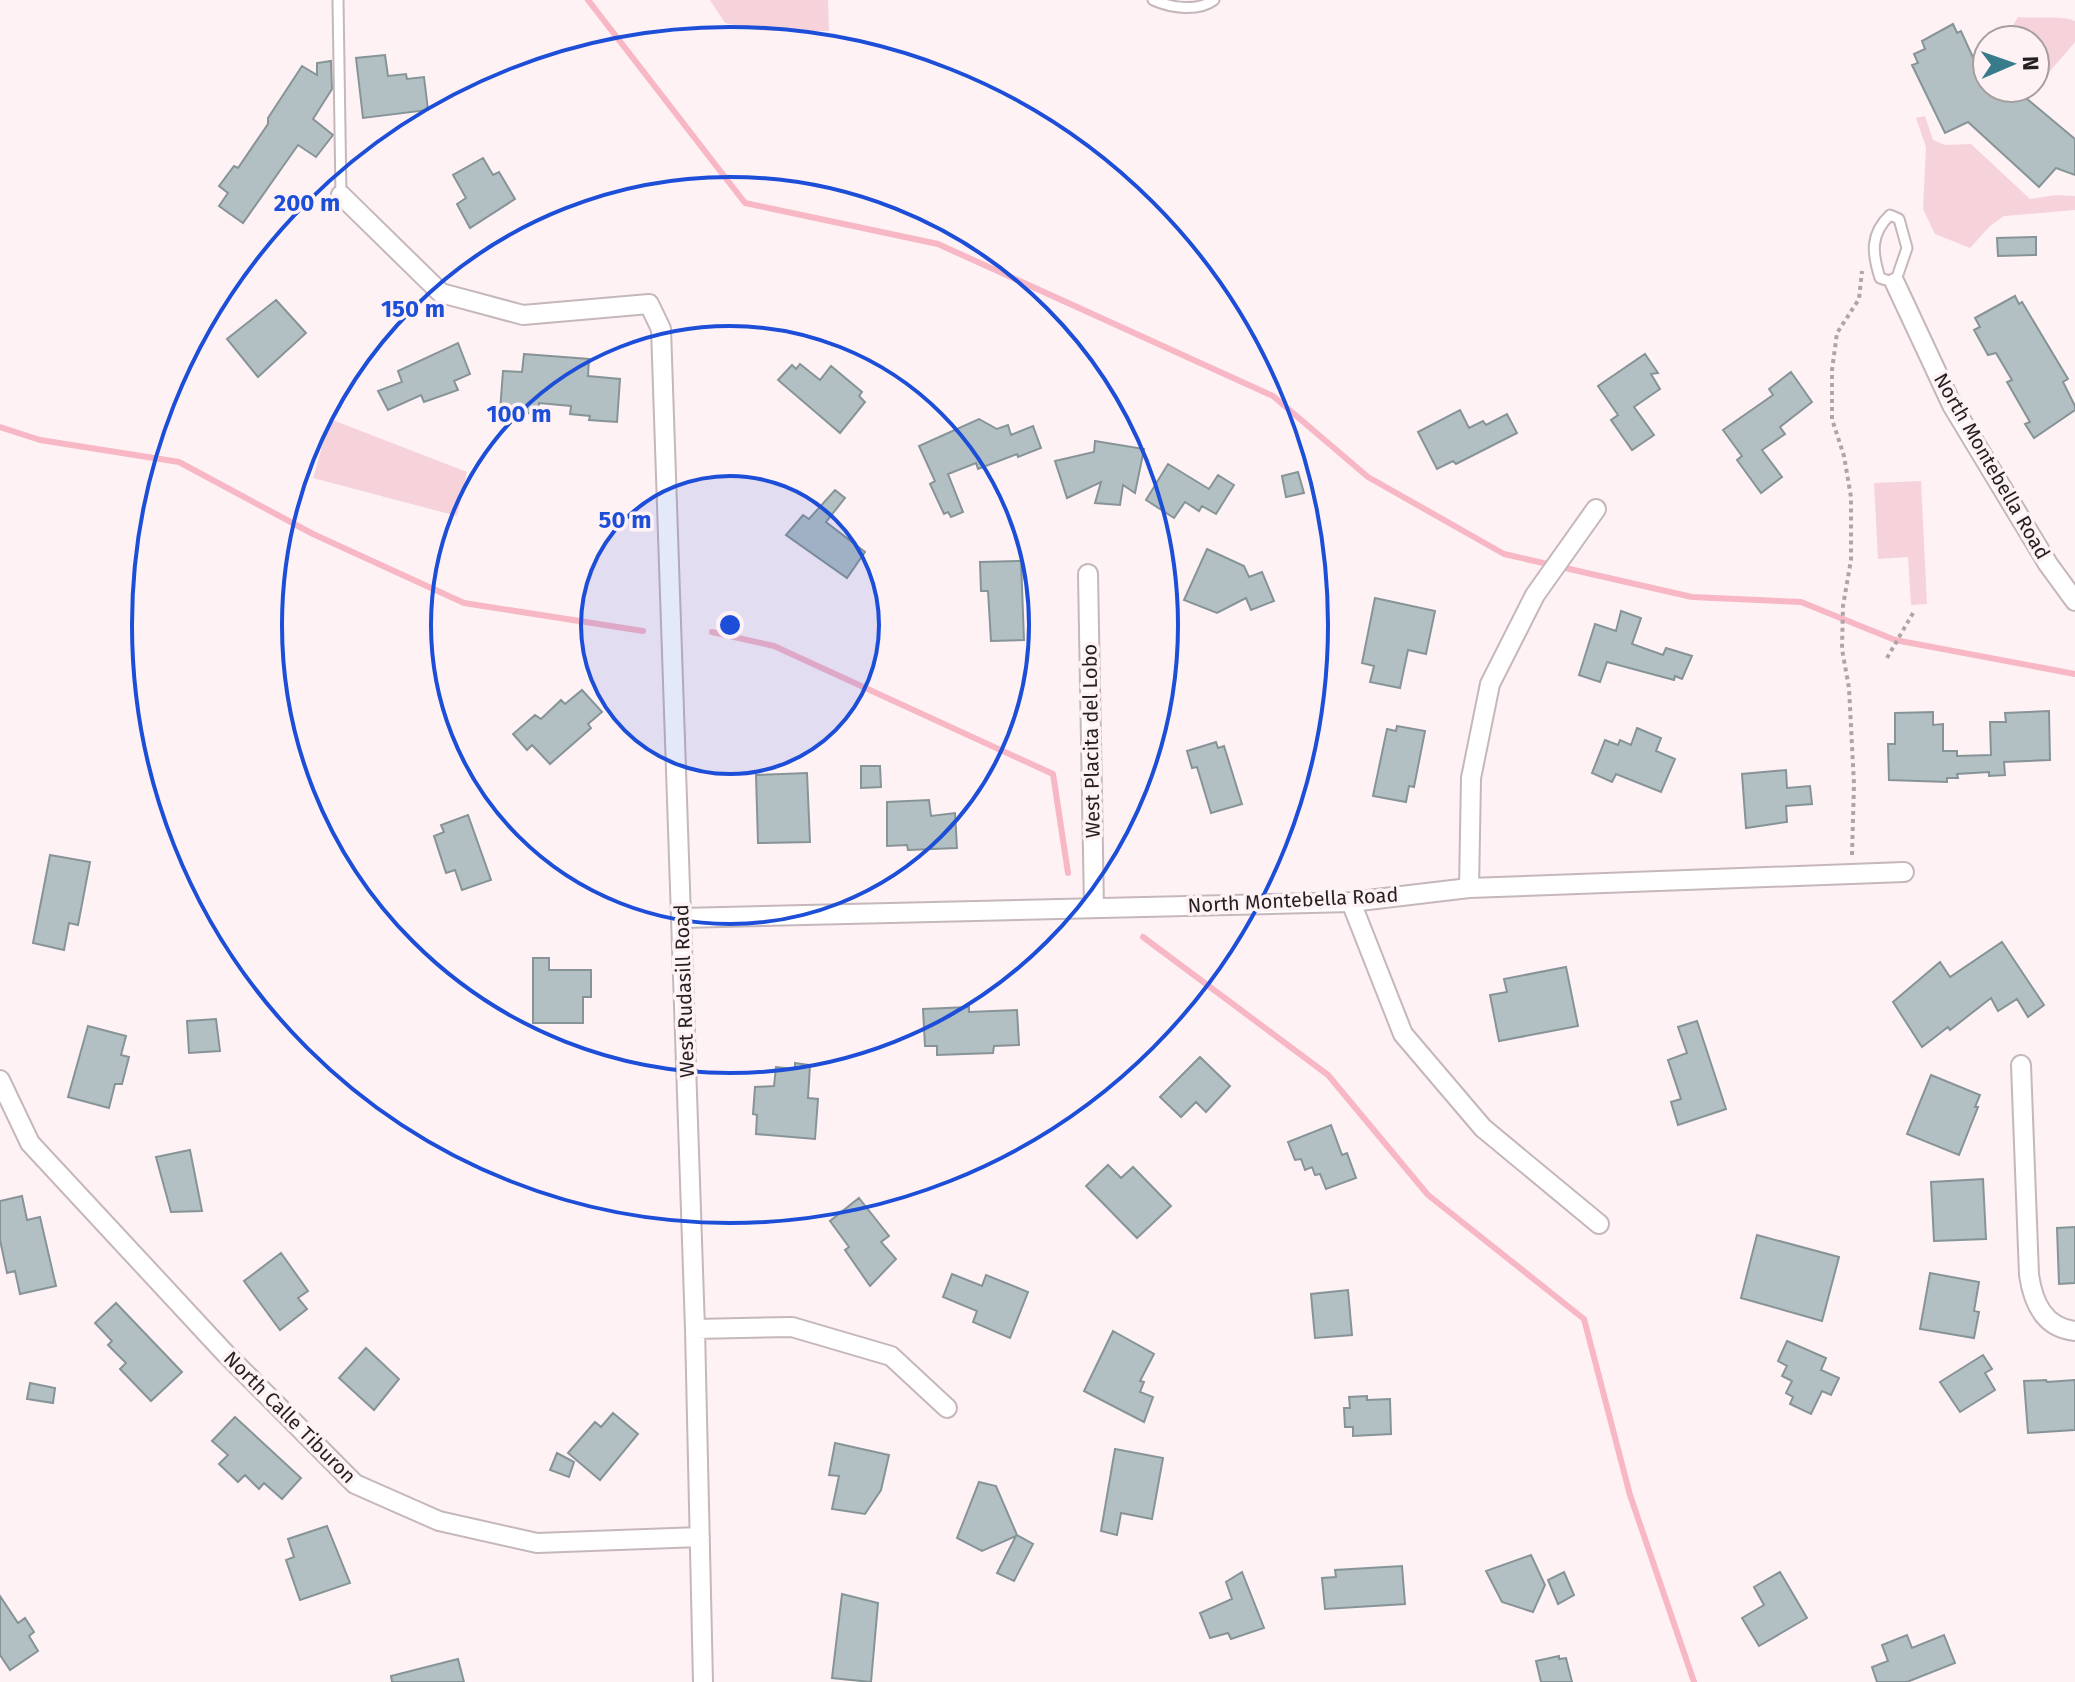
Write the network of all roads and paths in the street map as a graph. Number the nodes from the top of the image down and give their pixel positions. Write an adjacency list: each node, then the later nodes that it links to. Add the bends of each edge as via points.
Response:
1 (338, 0): 4 (lane)
2 (1153, 0): 3 (lane, via 1166,6 1205,7)
3 (1214, 0)
4 (341, 195): 17 (street, West Rudasill Road, via 441,293 523,315 649,304 661,329)
5 (1873, 253): 6 (lane, via 1880,278); 6 (lane, via 1878,227 1890,215 1899,219 1907,248); 13 (path, via 1862,265 1859,299 1837,333 1832,370 1832,419 1851,497 1842,649 1854,771)
6 (1895, 283): 9 (street, North Montebella Road, via 1952,405)
7 (1596, 509): 14 (street, via 1535,595 1490,684 1471,778)
8 (1088, 574): 16 (street, West Placita del Lobo)
9 (2075, 601)
10 (1913, 613): 11 (path)
11 (1889, 655)
12 (1904, 872): 13 (street, North Montebella Road)
13 (1852, 874): 14 (street, North Montebella Road)
14 (1469, 888): 15 (street, North Montebella Road)
15 (1351, 902): 16 (street, North Montebella Road); 20 (street, via 1403,1034 1483,1128)
16 (1094, 908): 17 (street, North Montebella Road)
17 (681, 918): 21 (street, West Rudasill Road)
18 (2021, 1065): 22 (street, via 2032,1297 2042,1325)
19 (0, 1080): 24 (street, North Calle Tiburon, via 30,1143 355,1484 439,1521 537,1543)
20 (1599, 1224)
21 (695, 1329): 23 (street, via 792,1327 891,1356); 24 (street, West Rudasill Road)
22 (2075, 1331)
23 (947, 1408)
24 (700, 1537): 25 (street, West Rudasill Road)
25 (703, 1682)

